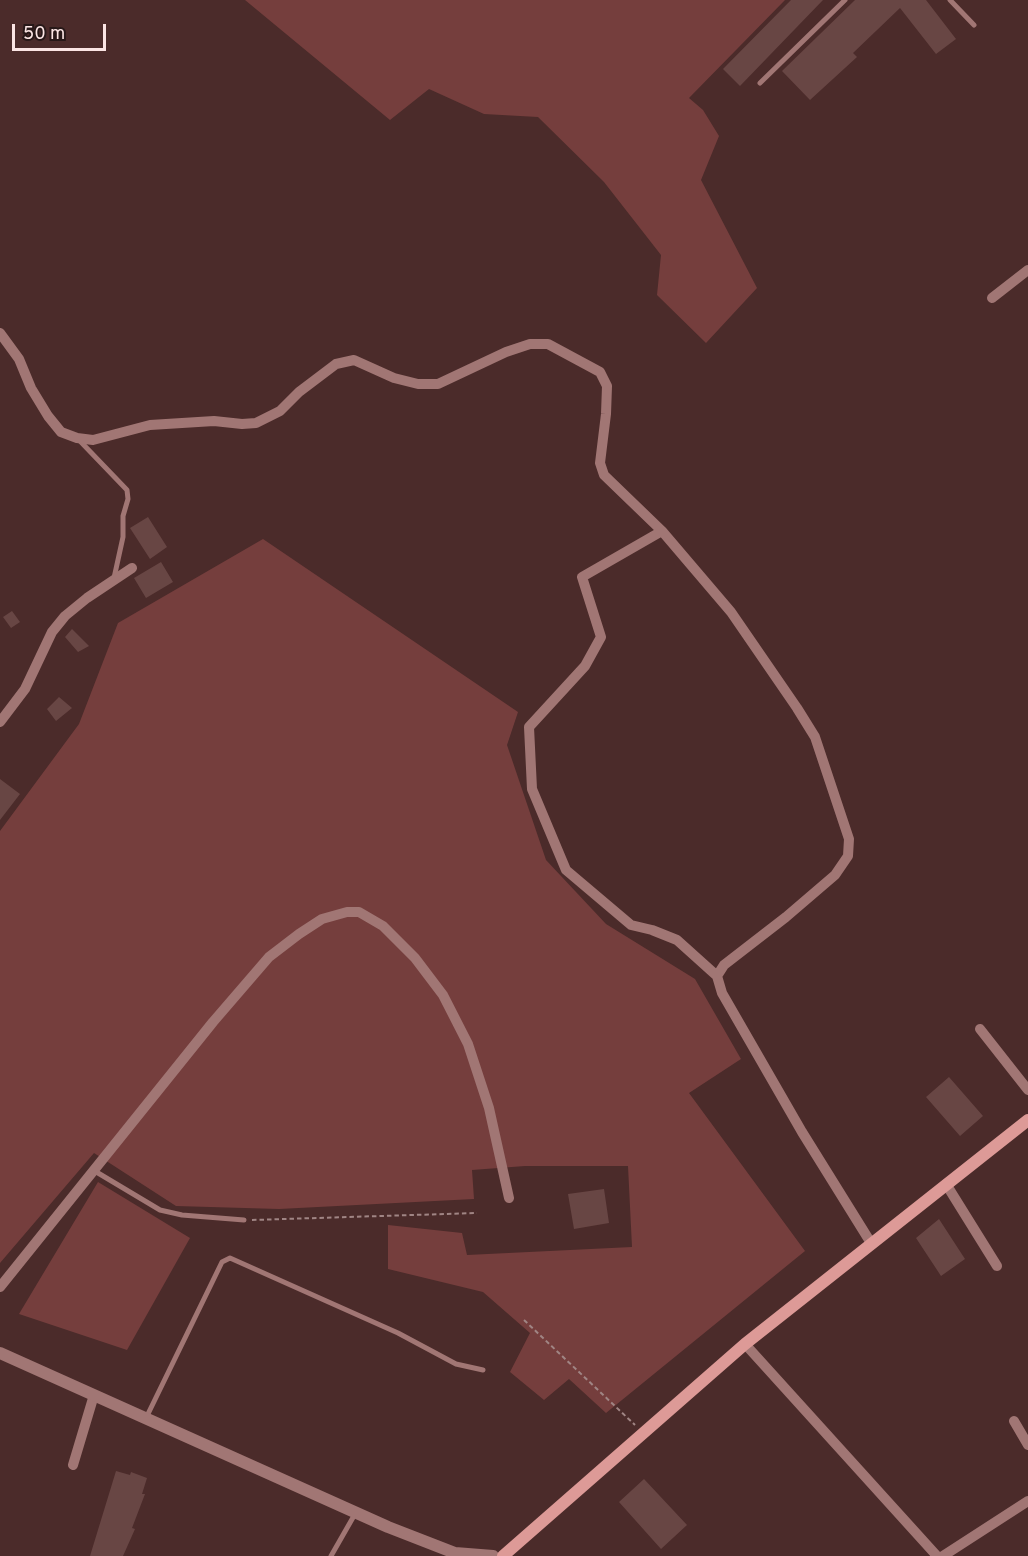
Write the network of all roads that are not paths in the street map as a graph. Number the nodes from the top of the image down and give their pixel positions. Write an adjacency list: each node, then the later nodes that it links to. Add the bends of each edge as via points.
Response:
1 (845, 0): 4 (lane)
2 (950, 0): 3 (lane)
3 (974, 25)
4 (760, 83)
5 (1028, 270): 6 (street)
6 (992, 298)
7 (0, 333): 8 (street, via 19,359 48,416 61,432)
8 (77, 438): 9 (street, via 93,440 150,425 256,423 280,411 336,364 354,360 394,378 438,384 506,352 530,344 548,344 600,372 607,386 600,464 604,475); 11 (lane, via 127,490)
9 (662, 531): 13 (street, via 731,612 815,737 849,838 848,856 835,875 724,965); 13 (street, via 582,577 601,637 585,666 529,727 532,789 566,870 631,925 677,940)
10 (132, 568): 11 (street)
11 (114, 580): 12 (street, via 65,616 52,632 25,689)
12 (0, 722)
13 (717, 976): 21 (street, via 722,993)
14 (980, 1029): 15 (street)
15 (1028, 1090)
16 (1028, 1119): 18 (main road)
17 (93, 1170): 19 (street, via 269,957 322,919 359,912 383,926 415,958 443,995 468,1044 489,1108); 20 (lane, via 160,1210); 23 (street)
18 (946, 1184): 21 (main road); 22 (street)
19 (509, 1198)
20 (244, 1220)
21 (871, 1244): 24 (main road)
22 (997, 1266)
23 (0, 1287)
24 (745, 1344): 36 (main road); 37 (street)
25 (0, 1353): 27 (street)
26 (483, 1370): 28 (lane, via 456,1364 398,1333 230,1258 222,1262)
27 (94, 1395): 28 (street); 31 (street)
28 (146, 1418): 33 (street)
29 (1014, 1421): 30 (street)
30 (1028, 1445)
31 (73, 1465)
32 (1028, 1501): 38 (street)
33 (356, 1512): 34 (lane); 35 (street, via 455,1553)
34 (331, 1556)
35 (493, 1556)
36 (502, 1556)
37 (937, 1556)
38 (943, 1556)

